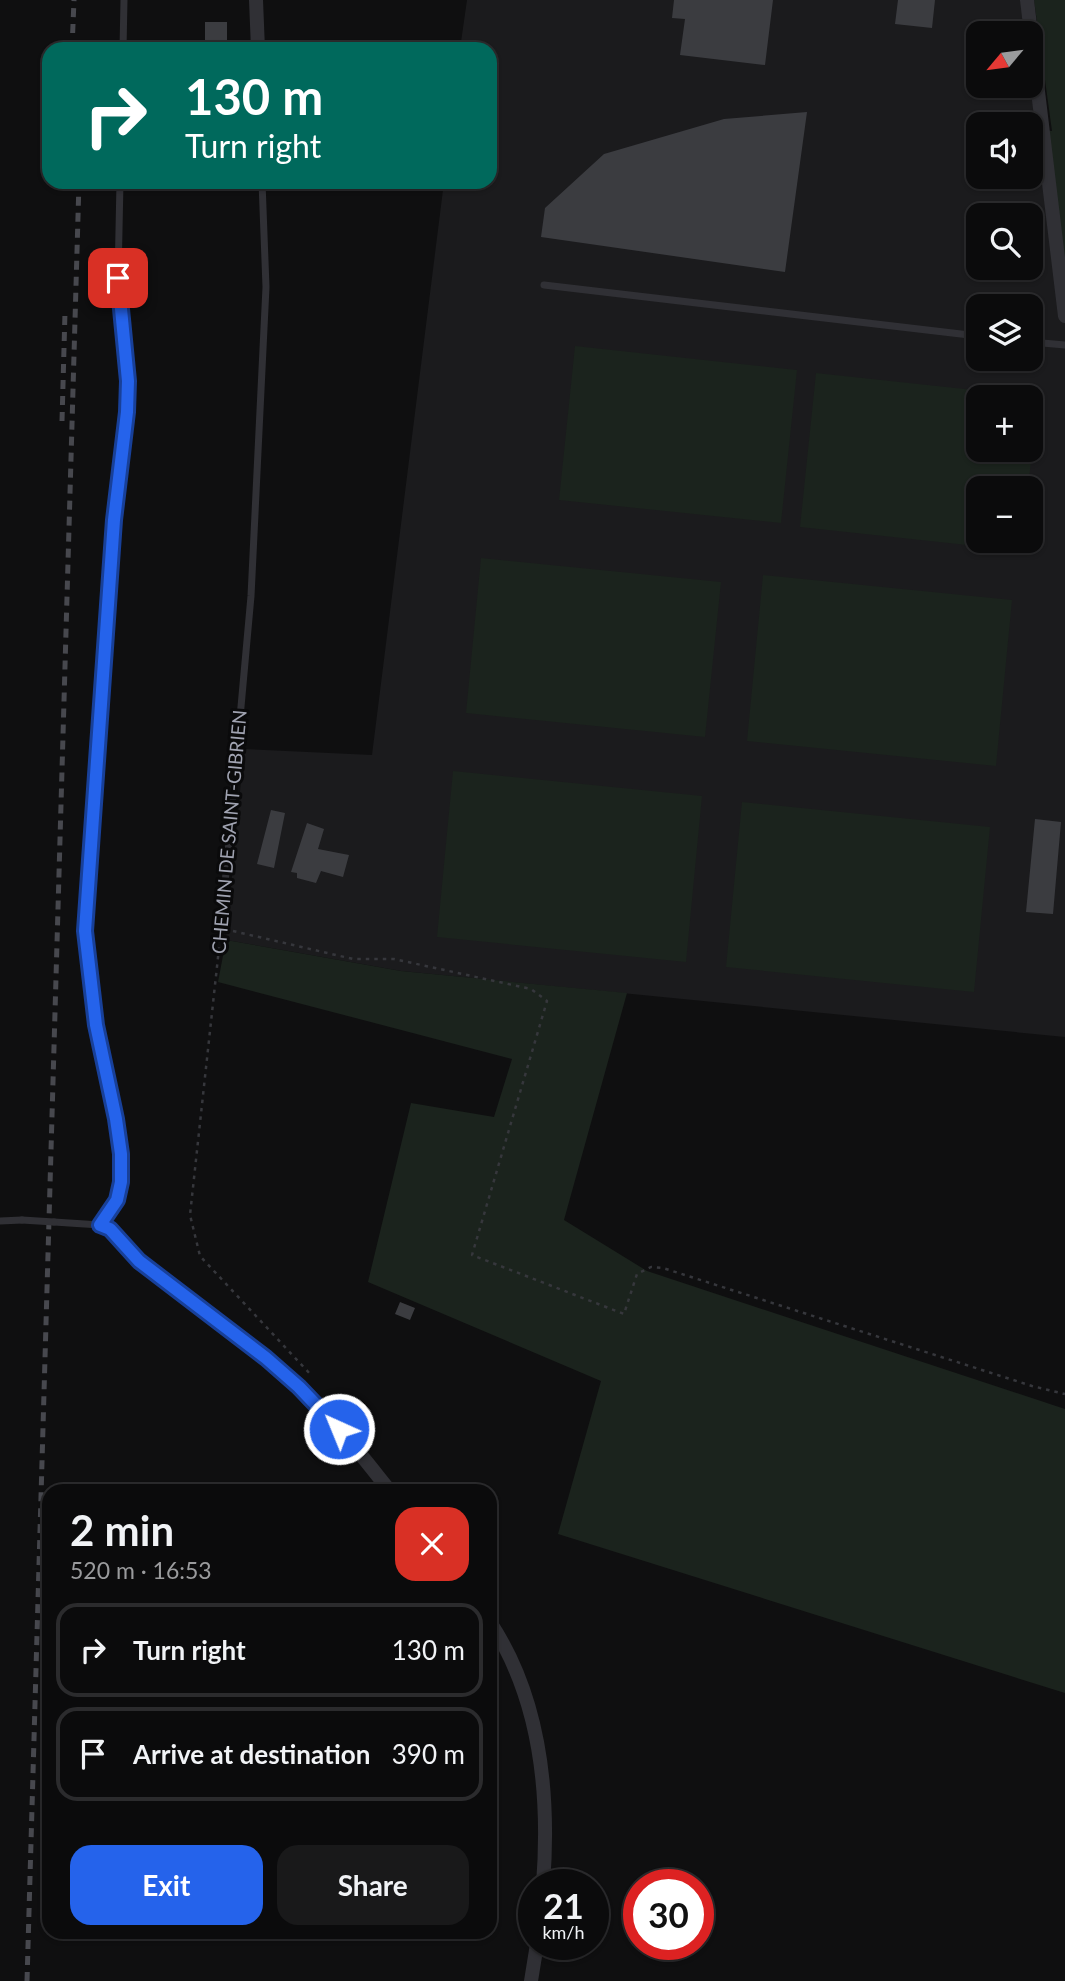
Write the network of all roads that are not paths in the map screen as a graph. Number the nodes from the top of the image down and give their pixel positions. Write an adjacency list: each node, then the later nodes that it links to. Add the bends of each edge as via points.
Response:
1 (124, 0): 4 (lane)
2 (256, 0): 5 (street)
3 (1027, 0): 9 (street)
4 (123, 42)
5 (258, 42)
6 (120, 189): 15 (lane, via 118,278 127,412 113,533 85,931 96,1025 121,1154 117,1200)
7 (262, 189): 13 (lane, CHEMIN DE SAINT-GIBRIEN, via 266,287 251,596)
8 (544, 285): 10 (lane)
9 (1065, 316)
10 (966, 335)
11 (1043, 343): 12 (lane)
12 (1065, 345)
13 (221, 928)
14 (0, 1221): 15 (lane, bridge)
15 (100, 1225): 16 (lane)
16 (167, 1282): 17 (street, via 299,1387)
17 (384, 1484)
18 (497, 1634): 19 (street, via 516,1668 534,1721 544,1788)
19 (545, 1869)
20 (534, 1960): 21 (street)
21 (531, 1981)

